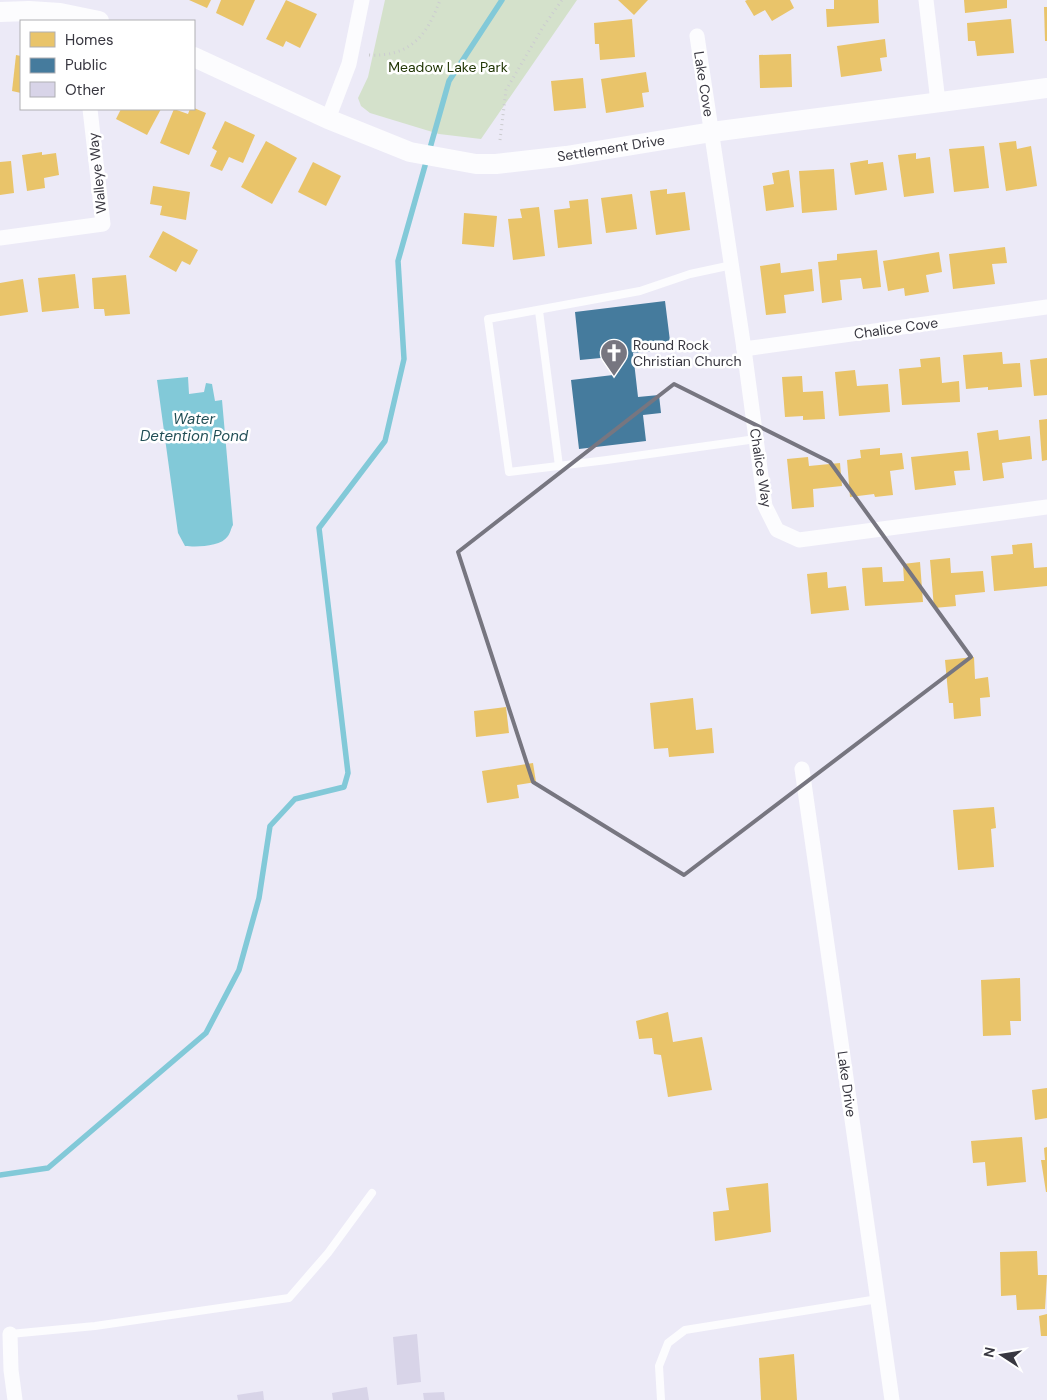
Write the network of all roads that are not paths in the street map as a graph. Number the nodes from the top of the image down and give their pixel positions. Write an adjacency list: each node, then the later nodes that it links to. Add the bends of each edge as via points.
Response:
1 (362, 0): 10 (street, via 349,64)
2 (926, 0): 8 (street)
3 (0, 12): 4 (street, via 60,12)
4 (95, 20)
5 (697, 36): 11 (street, Lake Cove)
6 (195, 57): 10 (street, Settlement Drive)
7 (1047, 88): 8 (street, Settlement Drive)
8 (938, 102): 11 (street, Settlement Drive)
9 (90, 110): 12 (street, Walleye Way, via 103,224)
10 (328, 119): 11 (street, Settlement Drive, via 401,148 476,164 566,156)
11 (712, 132): 13 (street, Chalice Way)
12 (0, 238)
13 (732, 266): 15 (lane, via 690,274 640,291); 16 (street, Chalice Way)
14 (1047, 307): 16 (street, Chalice Cove)
15 (539, 311): 18 (lane); 18 (lane, via 488,319 489,329 509,472)
16 (744, 349): 17 (street, Chalice Way)
17 (756, 439): 18 (lane); 19 (street, Chalice Way, via 765,506 777,530 799,540)
18 (560, 466)
19 (1047, 507)
20 (802, 769): 22 (street, Lake Drive)
21 (372, 1193): 23 (lane, via 328,1253 289,1298 95,1326)
22 (878, 1299): 25 (lane, via 685,1330 668,1343 659,1366); 26 (street, Lake Drive)
23 (10, 1334): 24 (street)
24 (15, 1400)
25 (661, 1400)
26 (892, 1400)

